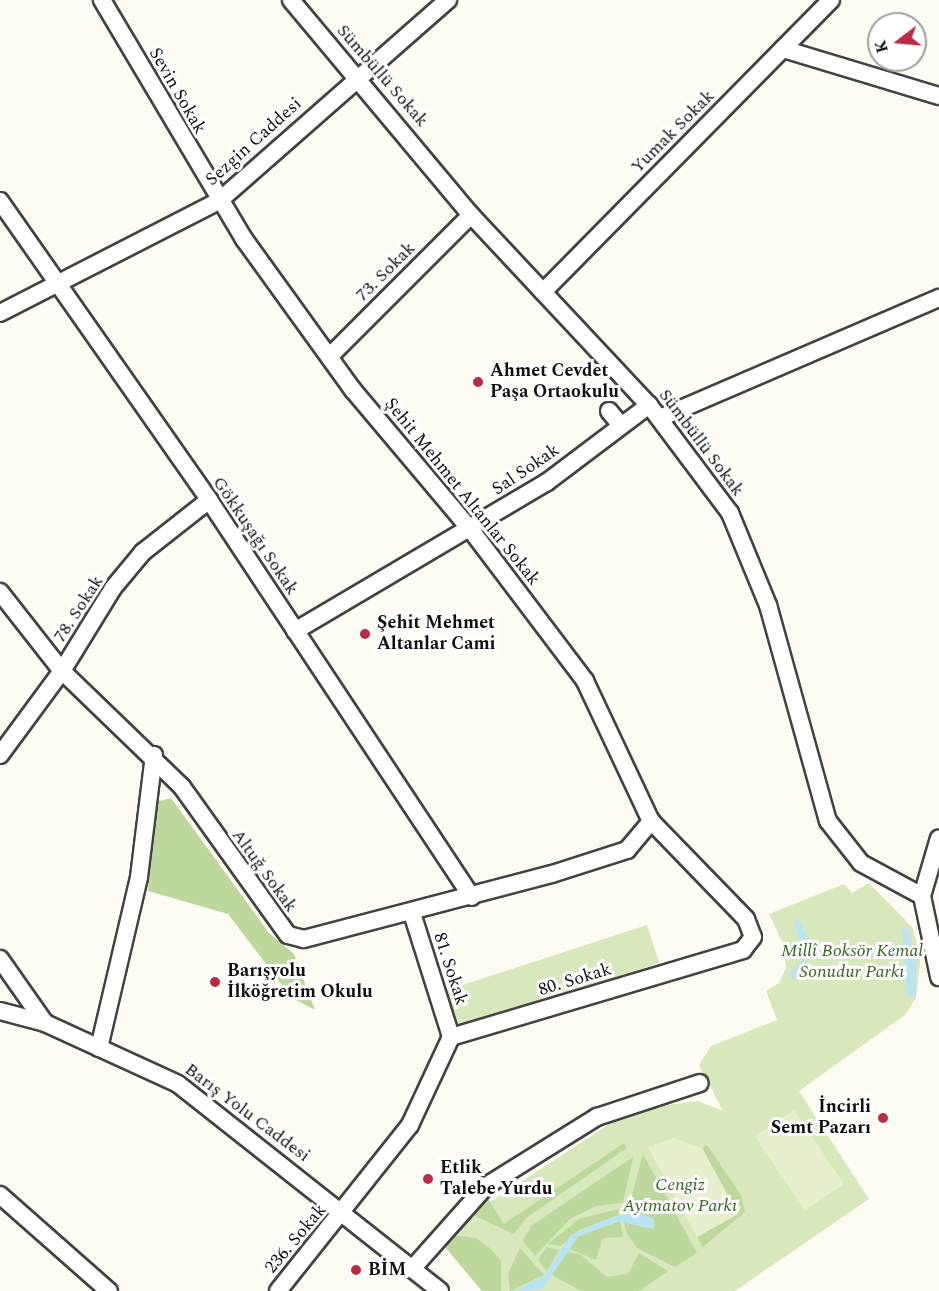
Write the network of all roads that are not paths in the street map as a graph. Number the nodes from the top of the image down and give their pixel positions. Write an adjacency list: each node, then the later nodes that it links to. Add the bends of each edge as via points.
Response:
1 (102, 0): 9 (street, Sevin Sokak)
2 (291, 0): 6 (street, Sümbüllü Sokak)
3 (448, 0): 6 (street, Sezgin Caddesi)
4 (831, 0): 5 (street, Yumak Sokak)
5 (783, 49): 7 (street); 12 (street, Yumak Sokak)
6 (358, 75): 9 (street, Sezgin Caddesi); 10 (street, Sümbüllü Sokak)
7 (939, 96)
8 (0, 201): 11 (street, Gökkuşağı Sokak)
9 (219, 201): 11 (street, Sezgin Caddesi); 15 (street, Şehit Mehmet Altanlar Sokak)
10 (471, 215): 12 (street, Sümbüllü Sokak); 15 (street, 73. Sokak)
11 (55, 286): 14 (street, Sezgin Caddesi); 20 (street, Gökkuşağı Sokak)
12 (543, 292): 16 (street, Sümbüllü Sokak)
13 (939, 298): 18 (street)
14 (0, 313)
15 (330, 356): 21 (street, Şehit Mehmet Altanlar Sokak)
16 (649, 405): 18 (street, Sümbüllü Sokak); 19 (street, Sal Sokak)
17 (609, 411): 19 (street)
18 (660, 418): 29 (street, Sümbüllü Sokak, via 730,513 754,563 828,821 861,863)
19 (620, 424): 21 (street, Sal Sokak, via 547,482)
20 (209, 500): 23 (street, Gökkuşağı Sokak); 24 (street, 78. Sokak, via 143,552 113,588)
21 (471, 530): 23 (street, Sal Sokak); 27 (street, Şehit Mehmet Altanlar Sokak, via 585,681)
22 (0, 592): 24 (street, Altuğ Sokak)
23 (295, 631): 30 (street, Gökkuşağı Sokak)
24 (63, 671): 25 (street, 78. Sokak); 26 (street, Altuğ Sokak)
25 (0, 755)
26 (154, 755): 31 (street, Altuğ Sokak, via 288,935 304,939); 37 (street, via 139,878)
27 (651, 821): 30 (street, Altuğ Sokak, via 627,850); 36 (street, 80. Sokak, via 746,919 750,944)
28 (939, 838): 29 (street)
29 (921, 896): 33 (street)
30 (472, 897): 31 (street, Altuğ Sokak)
31 (412, 914): 36 (street, 81. Sokak)
32 (0, 959): 35 (street)
33 (939, 977)
34 (0, 1011): 35 (street, Barış Yolu Caddesi)
35 (45, 1023): 37 (street, Barış Yolu Caddesi)
36 (451, 1037): 40 (street, via 421,1108)
37 (99, 1048): 40 (street, Barış Yolu Caddesi, via 178,1084)
38 (700, 1083): 41 (street, via 597,1117 486,1186)
39 (0, 1195): 42 (street)
40 (345, 1212): 41 (street, Barış Yolu Caddesi); 43 (street, 236. Sokak)
41 (412, 1269): 44 (street, Barış Yolu Caddesi)
42 (109, 1291)
43 (278, 1291)
44 (440, 1291)

